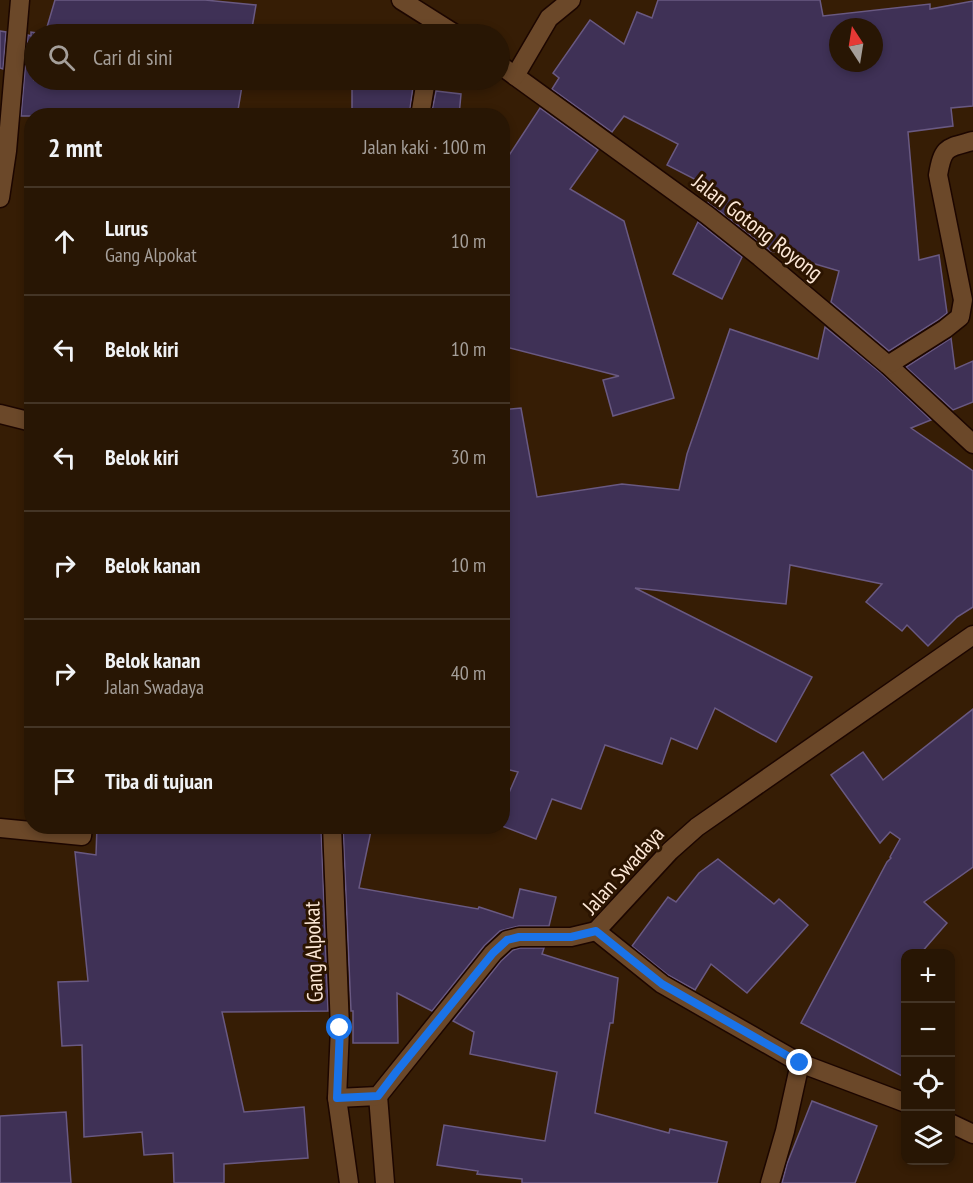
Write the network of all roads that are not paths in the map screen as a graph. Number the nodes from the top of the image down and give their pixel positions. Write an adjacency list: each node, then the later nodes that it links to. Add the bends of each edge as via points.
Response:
1 (20, 0): 10 (street)
2 (401, 0): 4 (street)
3 (571, 0): 6 (street, via 549,18)
4 (430, 24)
5 (510, 72): 6 (street, Jalan Gotong Royong)
6 (515, 76): 11 (street, Jalan Gotong Royong, via 707,215)
7 (424, 90): 8 (street)
8 (421, 108)
9 (973, 141): 11 (street, via 948,148 941,158 938,175 963,300 960,317)
10 (0, 198)
11 (888, 365): 14 (street, Jalan Gotong Royong)
12 (0, 414): 13 (street)
13 (24, 420)
14 (973, 444)
15 (973, 635): 19 (street, Jalan Swadaya, via 697,827)
16 (0, 828): 17 (street)
17 (24, 829)
18 (332, 834): 22 (street, Gang Alpokat)
19 (596, 931): 20 (street, Jalan Swadaya, via 662,984); 21 (street, via 571,937 507,940)
20 (800, 1063): 23 (street, Jalan Swadaya); 28 (street)
21 (373, 1097): 22 (street); 27 (street)
22 (342, 1098): 26 (street, Gang Alpokat)
23 (901, 1101)
24 (955, 1124): 25 (street)
25 (973, 1134)
26 (349, 1183)
27 (385, 1183)
28 (770, 1183)

